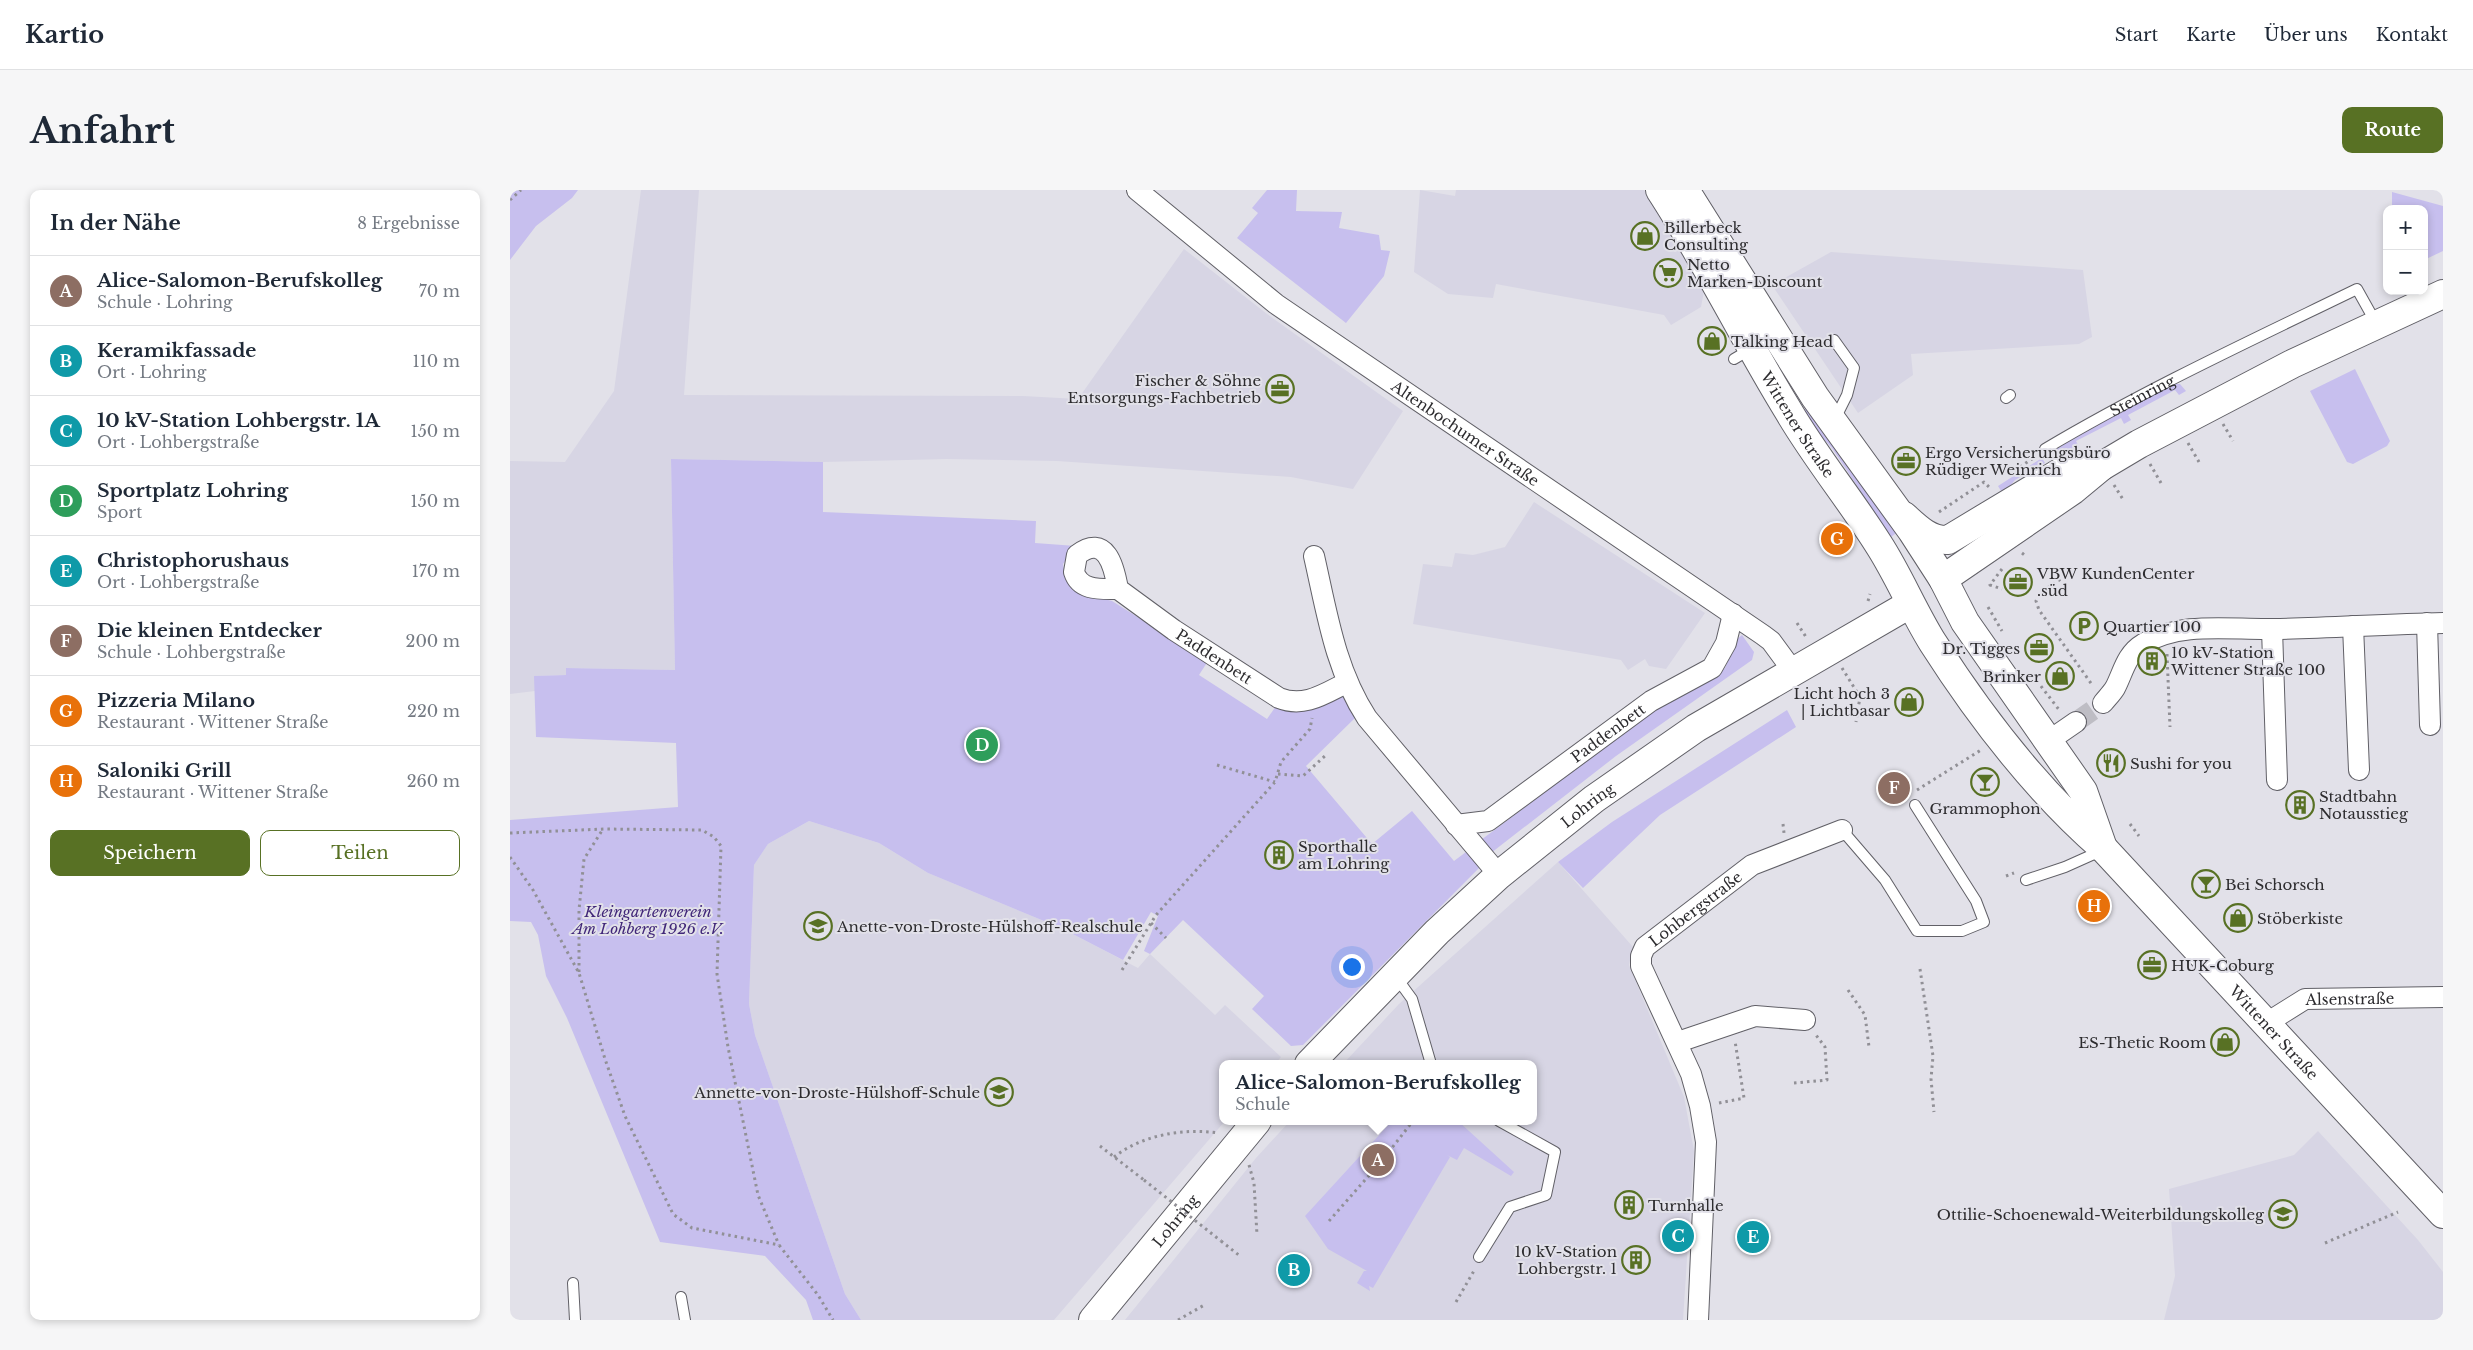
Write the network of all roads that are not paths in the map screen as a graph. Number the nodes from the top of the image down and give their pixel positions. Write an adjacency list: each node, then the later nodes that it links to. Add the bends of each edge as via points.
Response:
1 (1137, 190): 15 (street, Altenbochumer Straße, via 1284,310)
2 (1660, 190): 14 (main road, Wittener Straße, via 1690,235 1743,354 1878,544)
3 (1685, 190): 7 (main road, Wittener Straße)
4 (2443, 294): 5 (main road)
5 (2376, 324): 8 (lane, Steinring, via 2358,289 2183,373); 9 (main road, via 2292,364)
6 (1834, 340): 7 (lane, via 1854,368 1847,395)
7 (1833, 424): 10 (main road, Wittener Straße)
8 (2045, 449)
9 (2102, 466): 10 (main road, via 2060,472 1948,540 1930,536); 12 (main road, via 2073,490)
10 (1894, 507): 12 (main road, Wittener Straße)
11 (1314, 556): 21 (street)
12 (1943, 579): 14 (main road); 25 (main road, Wittener Straße, via 1965,622)
13 (1118, 589): 21 (street, Paddenbett, via 1174,630 1279,698 1292,703 1316,698)
14 (1910, 604): 19 (main road, Lohring); 20 (main road, Wittener Straße)
15 (1732, 614): 19 (street, Altenbochumer Straße, via 1771,641); 29 (street, Paddenbett, via 1726,643 1712,668 1651,701 1488,821)
16 (2435, 623): 17 (street); 24 (street)
17 (2353, 626): 18 (street); 26 (street)
18 (2272, 629): 22 (street, via 2166,633 2141,645 2132,654); 27 (street)
19 (1793, 672): 32 (main road, Lohring, via 1696,728 1594,799)
20 (1958, 680): 25 (main road, Wittener Straße, via 1980,694 2014,735 2026,743); 31 (main road, Wittener Straße, via 1999,738 2068,818)
21 (1346, 683): 29 (street, via 1367,718)
22 (2104, 702)
23 (2076, 722): 25 (street)
24 (2430, 725)
25 (2047, 742): 31 (main road, Wittener Straße, via 2082,791)
26 (2359, 770)
27 (2277, 780)
28 (1915, 805): 30 (lane, via 1976,901 1984,922 1962,931 1917,931 1886,880)
29 (1456, 825): 32 (street)
30 (1842, 830): 38 (street, Lohbergstraße, via 1752,865 1645,947 1641,966)
31 (2104, 849): 33 (lane); 37 (main road, Wittener Straße)
32 (1499, 875): 34 (main road, Lohring)
33 (2026, 880)
34 (1394, 975): 39 (main road, Lohring); 40 (lane, via 1412,998)
35 (2443, 997): 37 (street, Alsenstraße, via 2305,1000)
36 (1805, 1020): 38 (street, via 1756,1016)
37 (2265, 1024): 43 (main road, Wittener Straße)
38 (1678, 1042): 50 (street, Lohbergstraße, via 1700,1106 1706,1142)
39 (1313, 1060)
40 (1430, 1060)
41 (1254, 1125): 49 (main road, Lohring)
42 (1506, 1125): 44 (lane, via 1555,1152 1546,1195 1510,1207)
43 (2443, 1214)
44 (1479, 1257)
45 (573, 1283): 47 (lane)
46 (681, 1297): 48 (lane)
47 (575, 1320)
48 (685, 1320)
49 (1093, 1320)
50 (1698, 1320)

